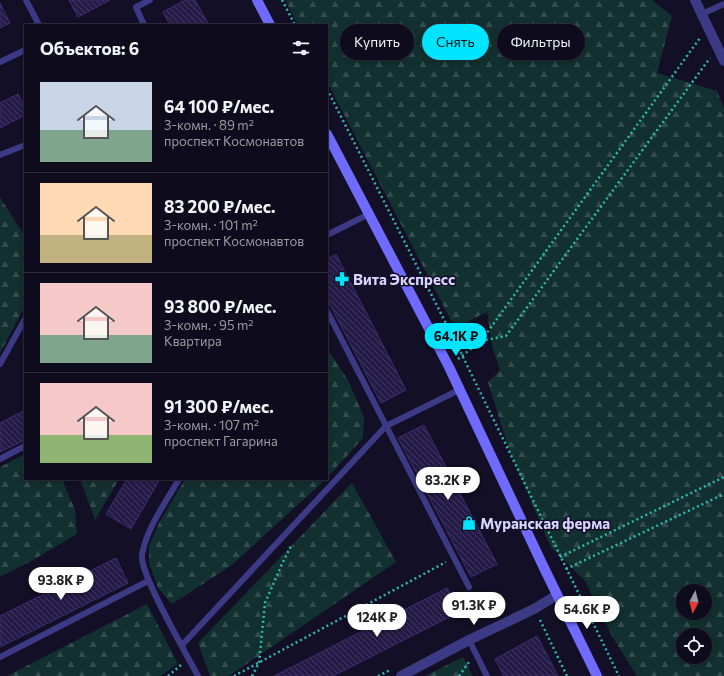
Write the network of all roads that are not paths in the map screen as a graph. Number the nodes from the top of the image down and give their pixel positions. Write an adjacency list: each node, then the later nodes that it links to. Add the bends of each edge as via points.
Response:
1 (26, 0): 7 (lane)
2 (150, 0): 8 (lane, via 136,7)
3 (257, 0): 9 (main road)
4 (695, 0): 6 (street)
5 (724, 4): 6 (lane)
6 (702, 14): 11 (street)
7 (38, 24)
8 (144, 24)
9 (269, 24)
10 (24, 50): 12 (lane)
11 (724, 61)
12 (0, 62)
13 (328, 136): 16 (main road)
14 (24, 145): 15 (lane)
15 (0, 155)
16 (369, 214): 17 (lane); 21 (main road)
17 (328, 234)
18 (328, 313): 22 (lane)
19 (24, 321): 20 (lane)
20 (0, 364)
21 (459, 390): 22 (lane); 28 (main road)
22 (386, 426): 27 (lane); 30 (lane)
23 (24, 447): 24 (lane)
24 (0, 459)
25 (178, 480): 26 (lane, via 150,530 141,556)
26 (148, 581): 30 (lane); 31 (lane)
27 (469, 587)
28 (557, 595): 29 (street); 35 (main road)
29 (469, 640): 33 (street); 34 (lane)
30 (182, 646): 32 (lane)
31 (0, 657)
32 (198, 676)
33 (401, 676)
34 (487, 676)
35 (597, 676)

